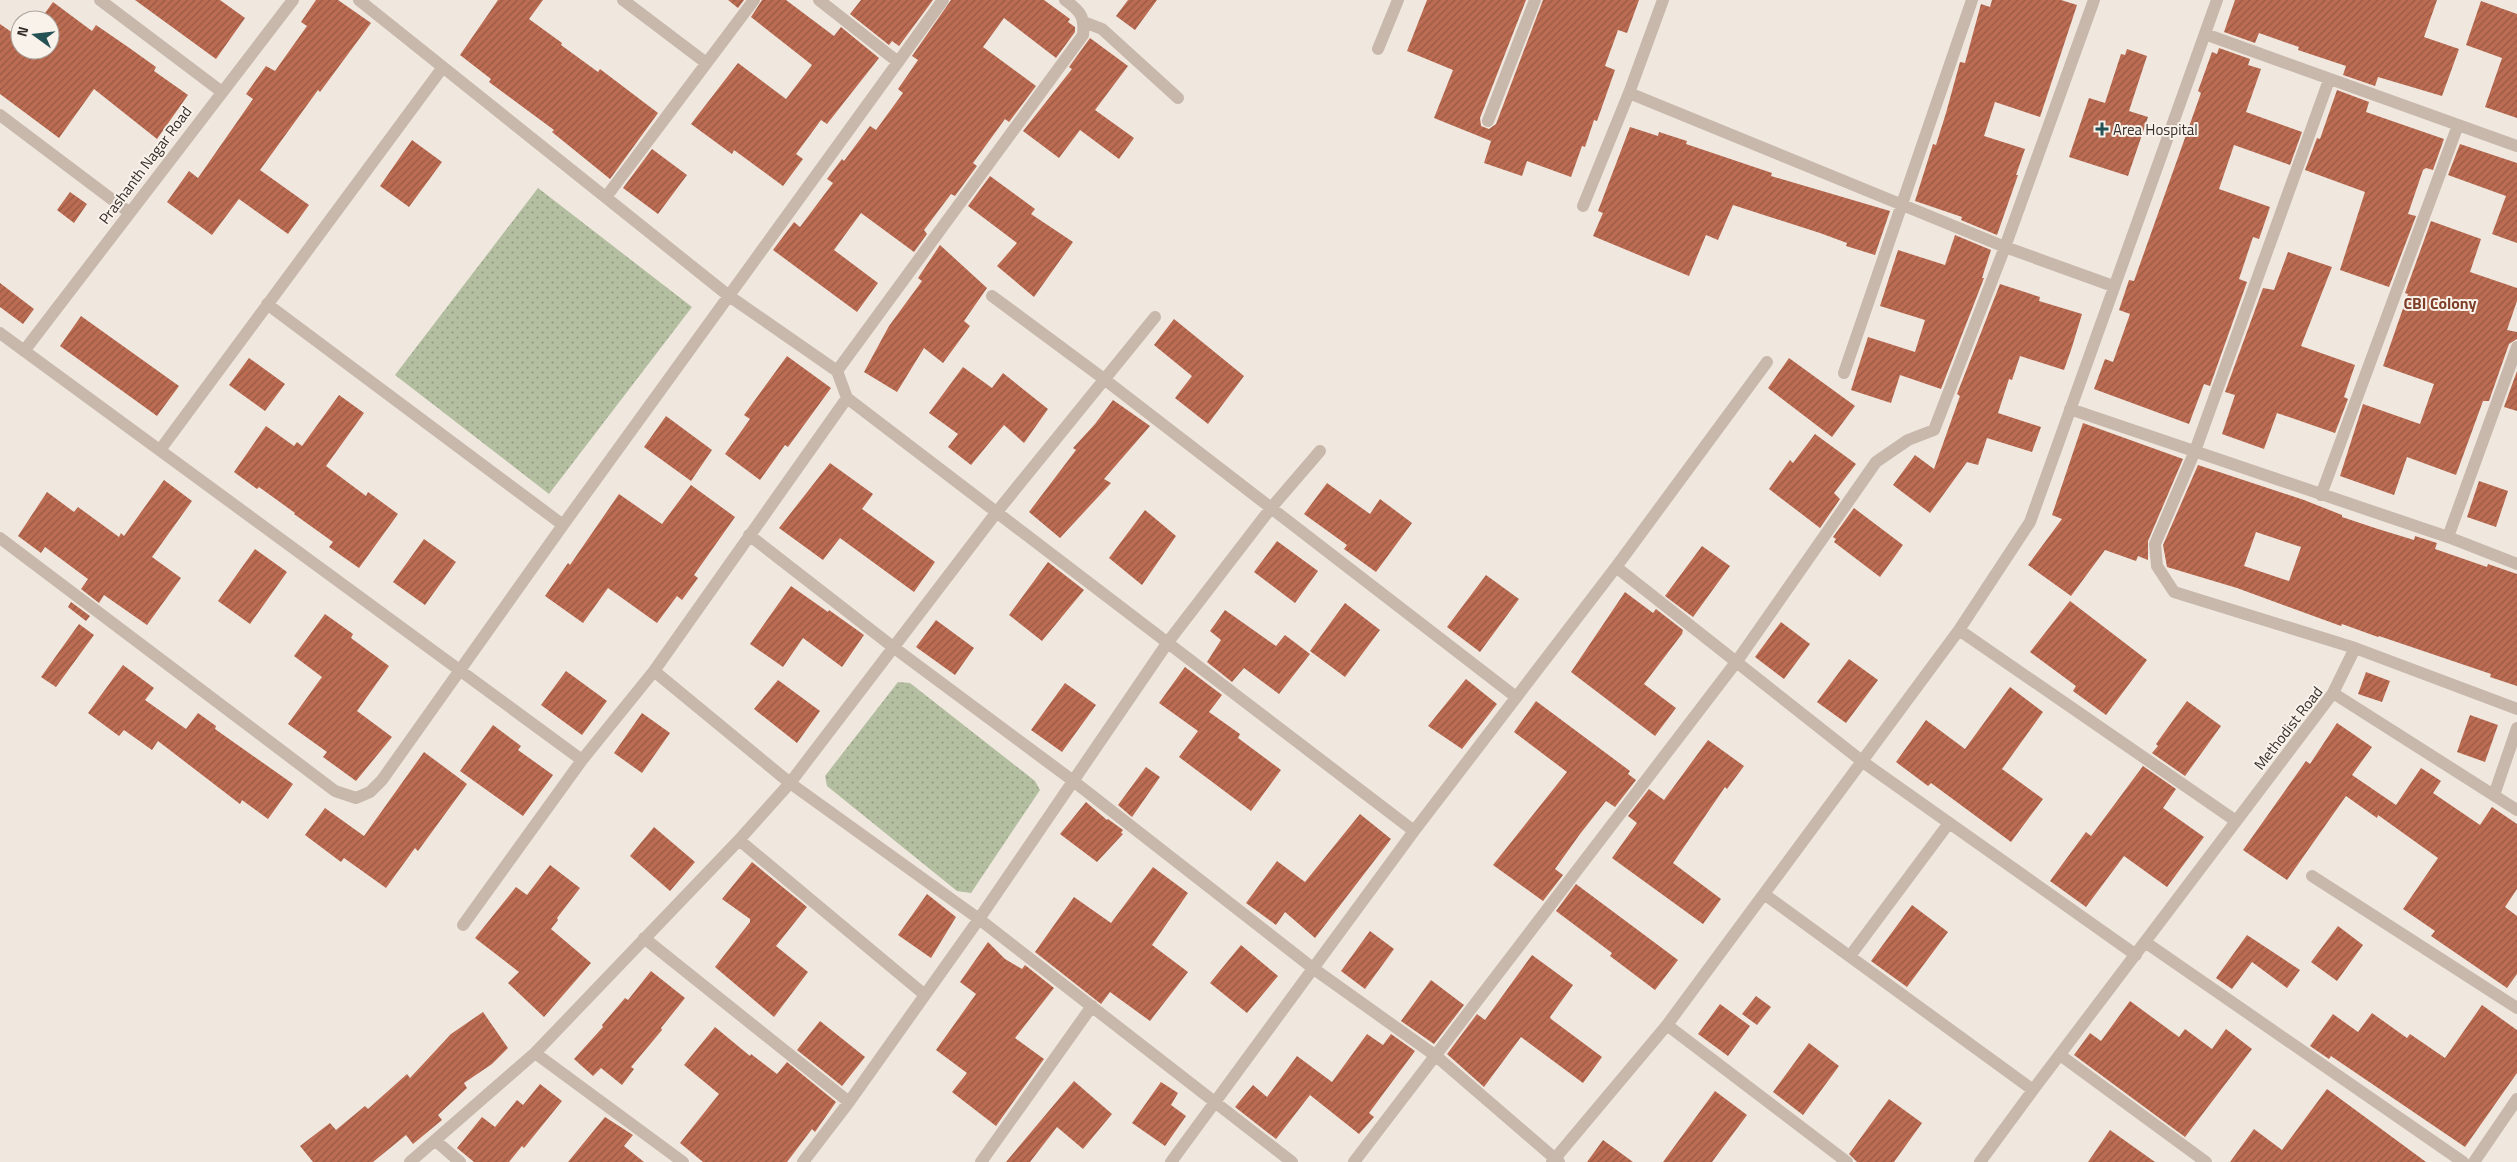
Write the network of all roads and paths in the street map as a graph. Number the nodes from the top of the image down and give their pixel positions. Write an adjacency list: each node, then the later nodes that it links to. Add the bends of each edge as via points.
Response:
1 (100, 0): 22 (street)
2 (293, 0): 22 (street, Prashanth Nagar Road)
3 (358, 0): 20 (street)
4 (624, 0): 18 (street)
5 (754, 0): 18 (street)
6 (819, 0): 19 (street)
7 (943, 0): 19 (street)
8 (1065, 0): 15 (street, via 1077,8)
9 (1398, 0): 17 (street)
10 (1535, 0): 26 (street)
11 (1663, 0): 23 (street)
12 (1972, 0): 30 (street)
13 (2094, 0): 33 (street)
14 (2218, 0): 16 (street)
15 (1084, 22): 24 (street, via 1102,29); 43 (street, via 1083,35)
16 (2205, 34): 21 (street); 34 (street)
17 (1378, 49)
18 (705, 62): 29 (street)
19 (898, 62): 35 (street)
20 (443, 67): 29 (street); 37 (street)
21 (2329, 80): 27 (street); 50 (street)
22 (222, 92): 32 (street, Prashanth Nagar Road)
23 (1629, 93): 30 (street); 31 (street)
24 (1178, 98)
25 (0, 116): 32 (street)
26 (1488, 121)
27 (2458, 125): 28 (street); 51 (street)
28 (2517, 146)
29 (606, 197): 35 (street)
30 (1903, 204): 33 (street); 44 (street)
31 (1583, 206)
32 (130, 212): 41 (street, Prashanth Nagar Road)
33 (2005, 248): 34 (street); 64 (street, via 1934,430 1908,440 1876,462)
34 (2113, 286): 47 (street)
35 (730, 296): 43 (street); 54 (street)
36 (992, 296): 45 (street)
37 (267, 304): 48 (street); 54 (street)
38 (1155, 317): 45 (street)
39 (0, 333): 41 (street)
40 (2517, 347): 56 (street)
41 (24, 351): 48 (street)
42 (1767, 362): 59 (street)
43 (837, 371): 46 (street)
44 (1844, 372)
45 (1104, 379): 52 (street); 53 (street)
46 (847, 398): 53 (street); 55 (street)
47 (2070, 408): 50 (street); 60 (street, via 2030,522)
48 (160, 450): 65 (street)
49 (1320, 451): 52 (street)
50 (2195, 451): 51 (street); 63 (street, via 2155,544 2157,566 2174,592)
51 (2321, 495): 56 (street)
52 (1271, 508): 61 (street); 68 (street)
53 (996, 513): 61 (street); 62 (street)
54 (563, 525): 65 (street)
55 (749, 536): 62 (street); 66 (street)
56 (2448, 537): 58 (street)
57 (0, 538): 65 (street, via 335,791 356,798 370,792 382,780)
58 (2517, 564)
59 (1616, 567): 64 (street); 68 (street)
60 (1959, 630): 72 (street); 77 (street)
61 (1168, 642): 73 (street); 79 (street)
62 (894, 647): 73 (street); 74 (street)
63 (2355, 648): 67 (street); 69 (street)
64 (1736, 661): 72 (street); 96 (street)
65 (459, 671): 71 (street)
66 (654, 671): 71 (street); 74 (street)
67 (2333, 692): 75 (street, Methodist Road); 77 (street, Methodist Road)
68 (1516, 697): 79 (street)
69 (2517, 709)
70 (2517, 728): 75 (street)
71 (582, 760): 84 (street)
72 (1863, 762): 78 (street); 82 (street)
73 (1072, 780): 83 (street); 89 (street)
74 (790, 783): 80 (street); 83 (street)
75 (2494, 795): 76 (street, Methodist Road)
76 (2517, 810)
77 (2236, 821): 86 (street, Methodist Road)
78 (1949, 823): 87 (street); 88 (street)
79 (1414, 831): 89 (street)
80 (739, 840): 85 (street); 90 (street)
81 (2312, 876): 92 (street)
82 (1764, 894): 88 (street); 93 (street)
83 (979, 918): 90 (street); 91 (street)
84 (463, 925)
85 (644, 938): 94 (street); 99 (street)
86 (2145, 942): 87 (street, Methodist Road); 114 (street)
87 (2136, 954): 95 (street, Methodist Road)
88 (1850, 956): 97 (street)
89 (1314, 969): 96 (street); 100 (street)
90 (925, 995): 99 (street)
91 (1092, 1006): 100 (street); 102 (street)
92 (2517, 1008)
93 (1667, 1025): 103 (street); 111 (street)
94 (535, 1053): 101 (street); 106 (street)
95 (2060, 1055): 97 (street, Methodist Road); 113 (street)
96 (1436, 1056): 103 (street); 110 (street)
97 (2033, 1090): 112 (street, Methodist Road)
98 (2517, 1099): 115 (street)
99 (849, 1102): 107 (street)
100 (1216, 1102): 108 (street); 109 (street)
101 (436, 1141): 104 (street); 105 (street)
102 (985, 1160)
103 (1555, 1161)
104 (410, 1162)
105 (460, 1162)
106 (682, 1162)
107 (803, 1162)
108 (1171, 1162)
109 (1292, 1162)
110 (1354, 1162)
111 (1847, 1162)
112 (1980, 1162)
113 (2206, 1162)
114 (2463, 1162)
115 (2474, 1162)

